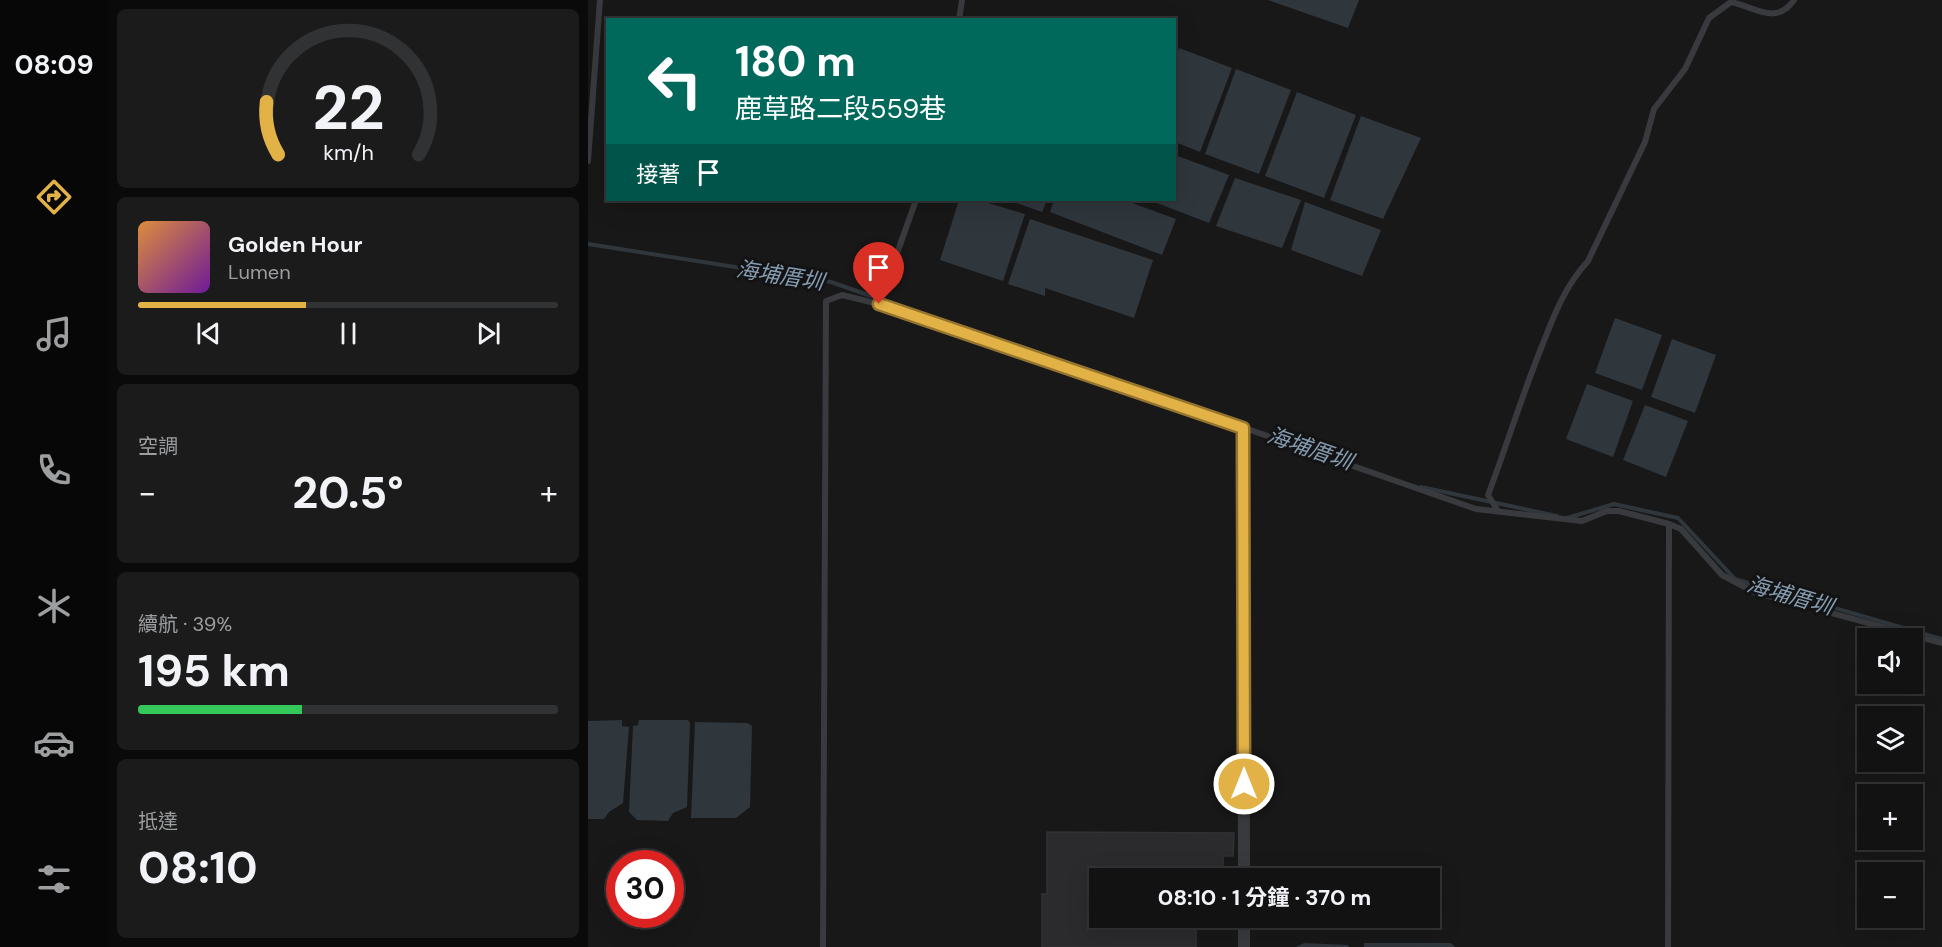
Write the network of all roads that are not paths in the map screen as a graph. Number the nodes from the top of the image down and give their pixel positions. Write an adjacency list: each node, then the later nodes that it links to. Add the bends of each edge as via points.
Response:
1 (600, 0): 5 (lane)
2 (962, 0): 4 (lane)
3 (1794, 0): 9 (lane, via 1783,11 1768,15 1731,2 1709,18 1685,69 1654,109 1645,142 1588,261 1564,294 1526,384 1488,495)
4 (959, 18)
5 (588, 161)
6 (916, 201): 7 (lane)
7 (879, 304): 8 (lane); 14 (lane, via 842,295 826,301)
8 (1243, 428): 9 (lane, via 1476,509); 12 (street)
9 (1498, 511): 10 (lane, via 1581,521 1607,511 1619,511)
10 (1669, 524): 11 (lane, via 1681,529 1722,576 1734,584); 16 (lane)
11 (1942, 643)
12 (1244, 868)
13 (1244, 928): 15 (street)
14 (823, 947)
15 (1244, 947)
16 (1668, 947)

